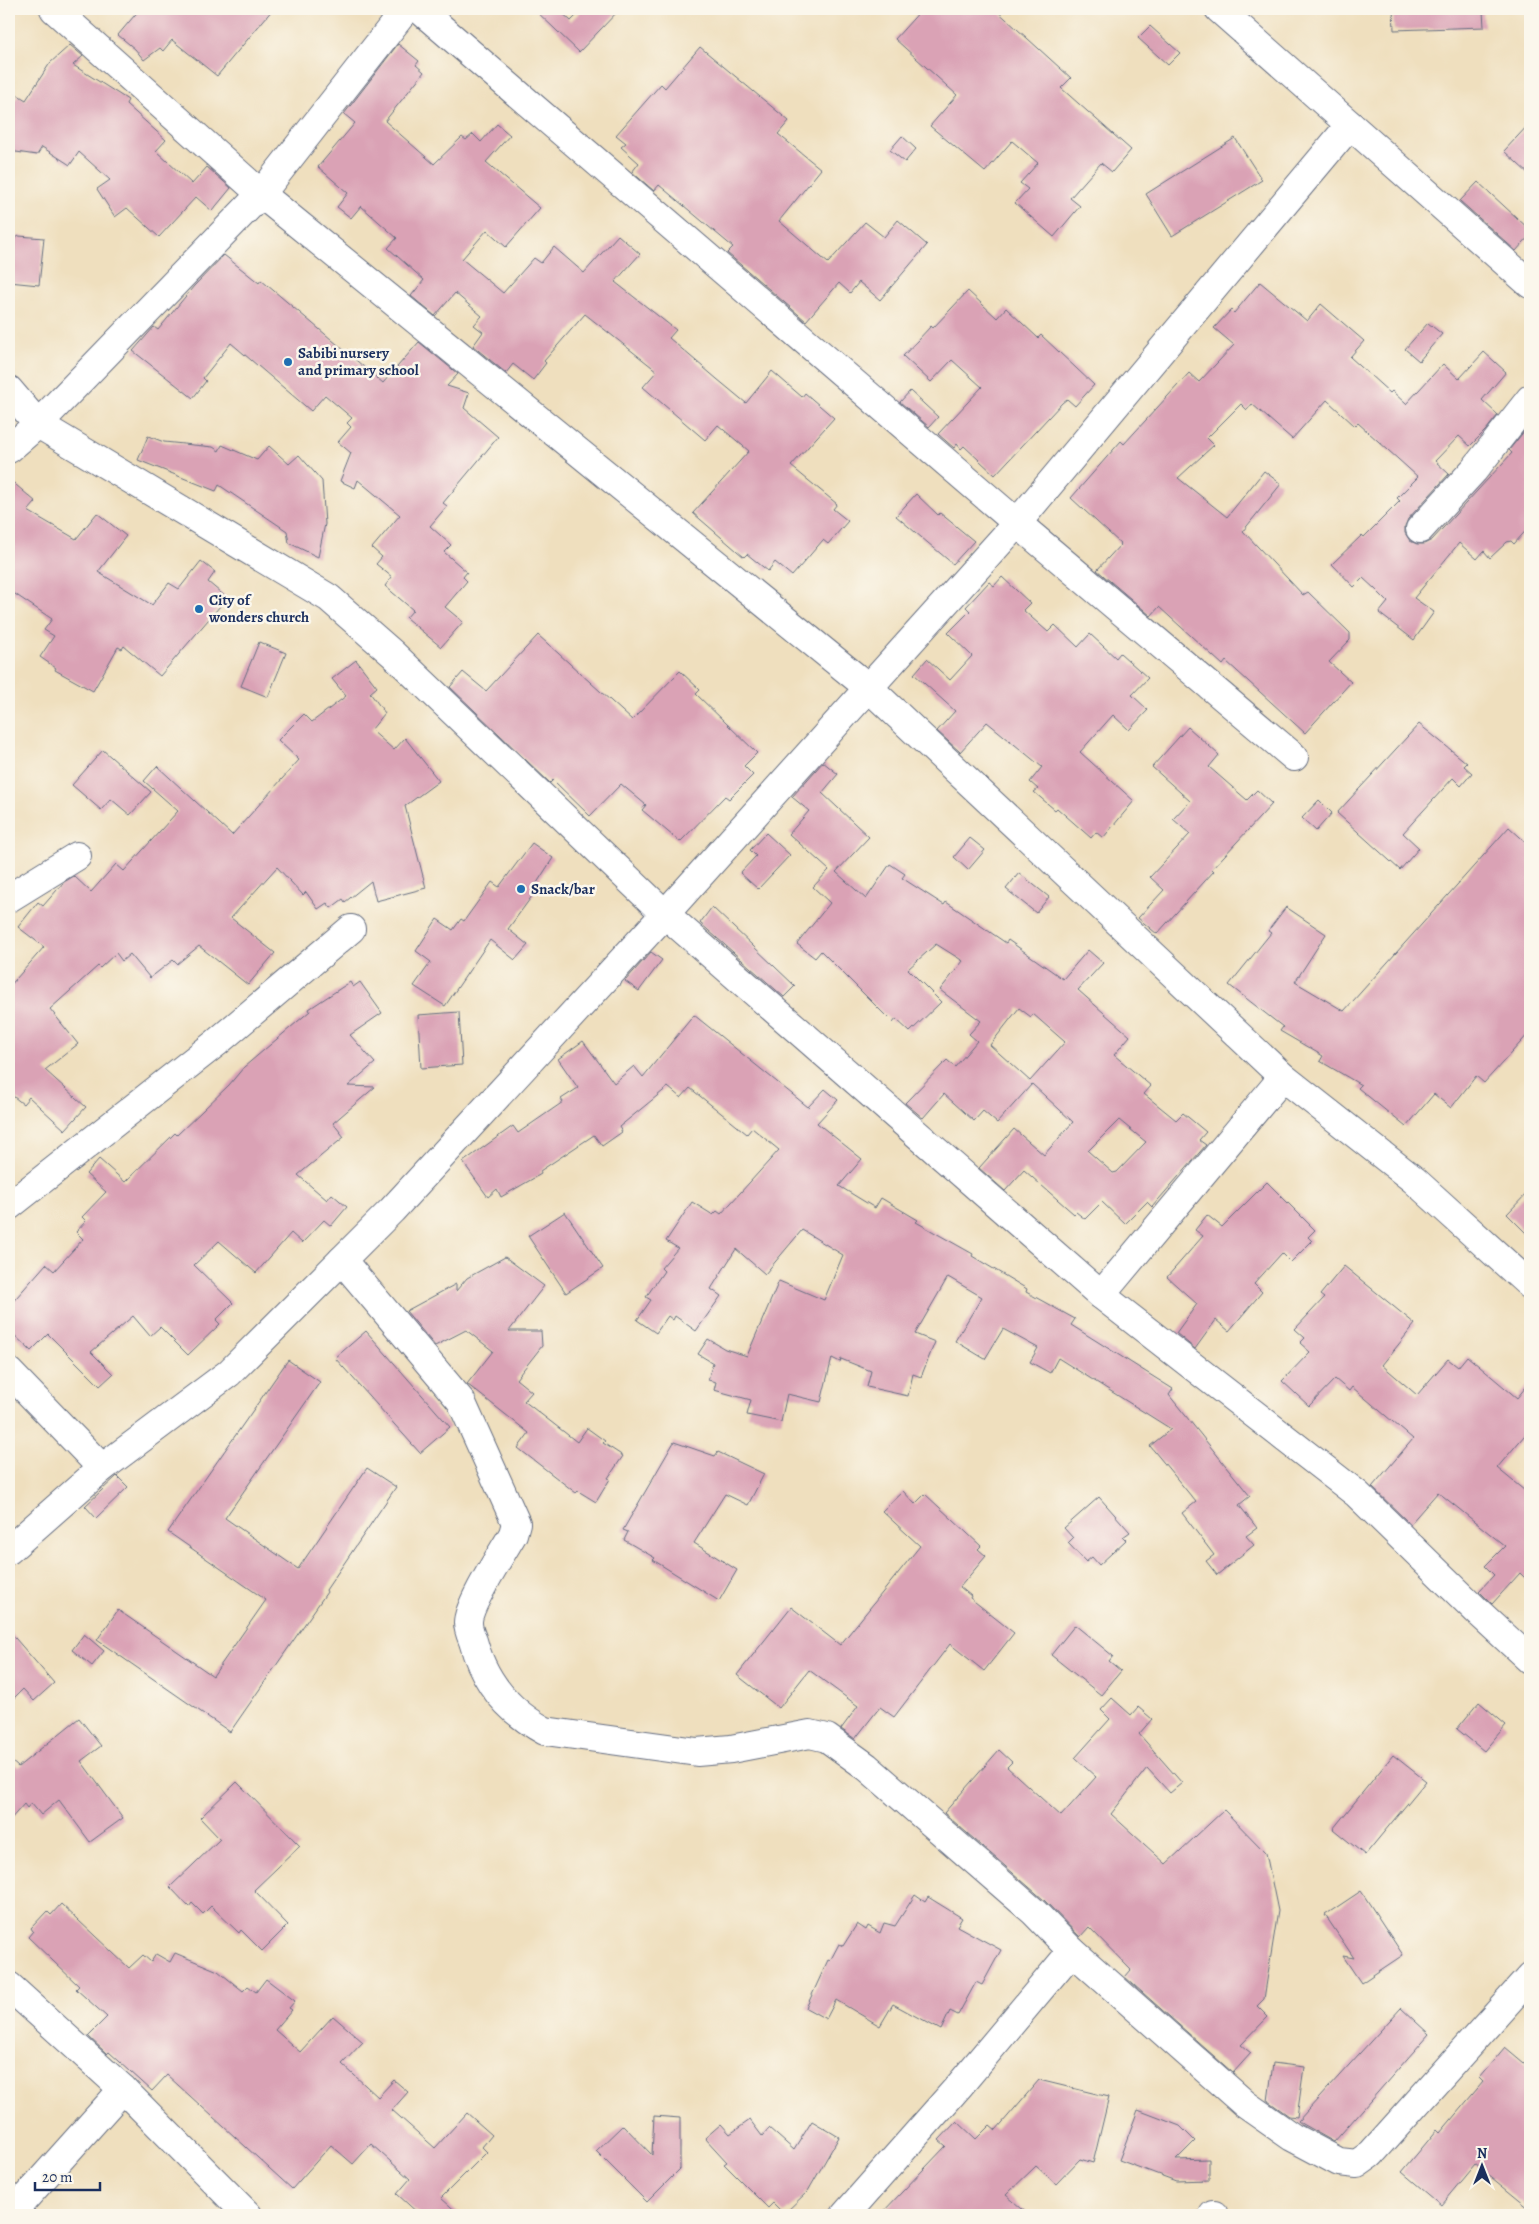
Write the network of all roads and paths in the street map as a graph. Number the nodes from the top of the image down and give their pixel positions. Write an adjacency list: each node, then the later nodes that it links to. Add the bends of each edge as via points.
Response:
1 (54, 9): 6 (street)
2 (406, 9): 6 (street)
3 (418, 9): 12 (street)
4 (1222, 10): 5 (street)
5 (1350, 125): 7 (street); 12 (street)
6 (261, 194): 10 (street); 14 (street)
7 (1530, 284)
8 (9, 390): 10 (street)
9 (1530, 399): 13 (street, via 1474,470)
10 (38, 424): 11 (street); 18 (street, via 329,598 393,654)
11 (9, 449)
12 (1017, 523): 14 (street); 15 (street)
13 (1420, 529)
14 (868, 688): 18 (street); 20 (street)
15 (1294, 757)
16 (77, 856): 17 (street)
17 (9, 898)
18 (665, 914): 22 (street); 24 (street)
19 (351, 928): 21 (street, via 216,1043)
20 (1283, 1077): 23 (street, via 1414,1180); 24 (street)
21 (9, 1206)
22 (342, 1260): 26 (street, via 229,1373); 29 (street, via 461,1401 516,1523 513,1534 472,1606 468,1622 477,1658 490,1684 524,1720 545,1731 697,1752 810,1734 827,1738 867,1767 1034,1912)
23 (1530, 1285)
24 (1101, 1295): 28 (street, via 1357,1494)
25 (9, 1372): 26 (street)
26 (102, 1468): 27 (street)
27 (9, 1550)
28 (1530, 1660)
29 (1072, 1951): 30 (street, via 1245,2104 1292,2137 1339,2162 1357,2164 1371,2154); 35 (street)
30 (1530, 1977)
31 (9, 1986): 32 (street)
32 (122, 2089): 33 (street); 34 (street)
33 (10, 2215)
34 (248, 2215)
35 (845, 2215)

